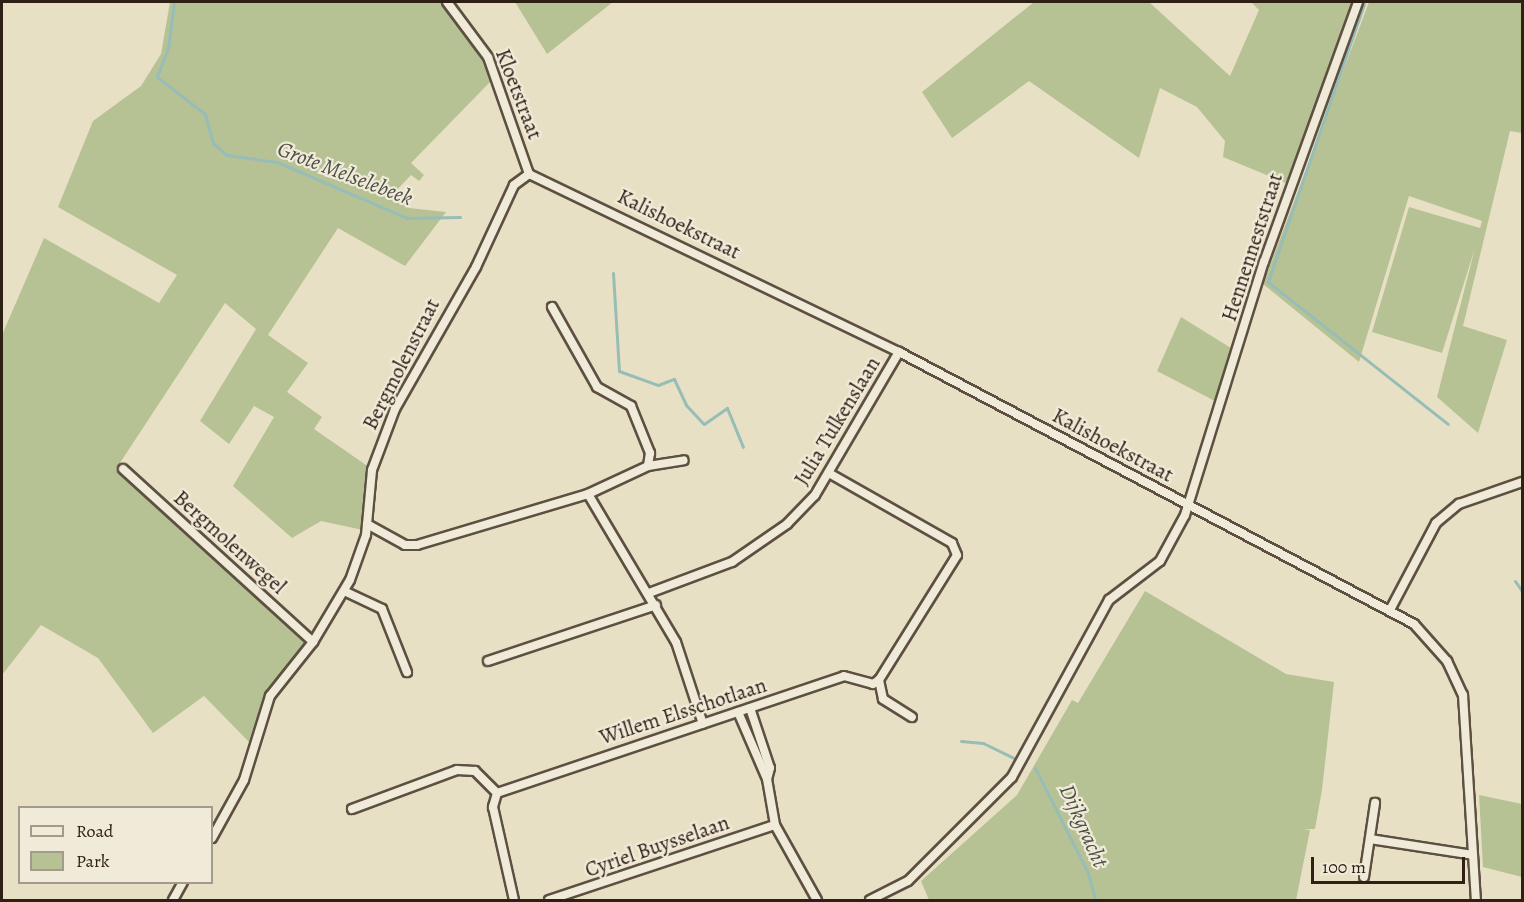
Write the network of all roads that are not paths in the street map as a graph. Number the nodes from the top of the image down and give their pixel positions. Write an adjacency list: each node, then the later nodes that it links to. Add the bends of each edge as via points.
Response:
1 (447, 2): 3 (street, Kloetstraat, via 488,57)
2 (1358, 2): 12 (street, Hennenneststraat, via 1263,262)
3 (529, 174): 5 (street, Kalishoekstraat); 13 (street, Bergmolenstraat, via 514,185 484,253 430,340 383,433 372,470)
4 (552, 307): 7 (street, via 597,387 631,406 650,453)
5 (899, 352): 9 (street, Julia Tulkenslaan); 12 (street, Kalishoekstraat)
6 (684, 460): 7 (street)
7 (648, 466): 11 (street)
8 (123, 469): 18 (street, Bergmolenwegel)
9 (829, 473): 15 (street, Julia Tulkenslaan, via 815,495 757,548); 21 (street, via 952,543 957,555)
10 (1522, 482): 17 (street, via 1459,504 1436,523)
11 (588, 494): 13 (street, via 417,545 405,545); 15 (street)
12 (1188, 506): 17 (street, Kalishoekstraat); 40 (street, Hennenneststraat, via 1156,566 1109,600 1012,777 923,867)
13 (368, 524): 14 (street, Bergmolenstraat)
14 (345, 591): 18 (street, Bergmolenstraat); 20 (street, via 382,609)
15 (649, 594): 16 (street)
16 (656, 605): 19 (street); 25 (street, via 676,642)
17 (1390, 610): 33 (street, Kalishoekstraat, via 1429,638 1462,695)
18 (313, 642): 31 (street, Bergmolenstraat, via 270,696 244,780)
19 (488, 661)
20 (407, 672)
21 (879, 680): 22 (street, Willem Elsschotlaan, via 873,684 844,676); 24 (street, via 883,699)
22 (750, 708): 23 (street, Willem Elsschotlaan); 26 (street, via 770,768)
23 (738, 712): 25 (street, Willem Elsschotlaan); 26 (street)
24 (912, 717)
25 (703, 724): 27 (street, Willem Elsschotlaan)
26 (767, 779): 30 (street)
27 (498, 793): 29 (street, via 475,771 464,768); 37 (street, via 493,807)
28 (1375, 803): 32 (street)
29 (352, 809)
30 (775, 825): 38 (street, Cyriel Buysselaan); 39 (street)
31 (213, 836)
32 (1370, 839): 33 (street); 34 (street)
33 (1473, 855): 41 (street, Kalishoekstraat)
34 (1364, 877)
35 (182, 884): 36 (street)
36 (173, 900)
37 (514, 900)
38 (549, 900)
39 (817, 900)
40 (870, 900)
41 (1476, 900)

